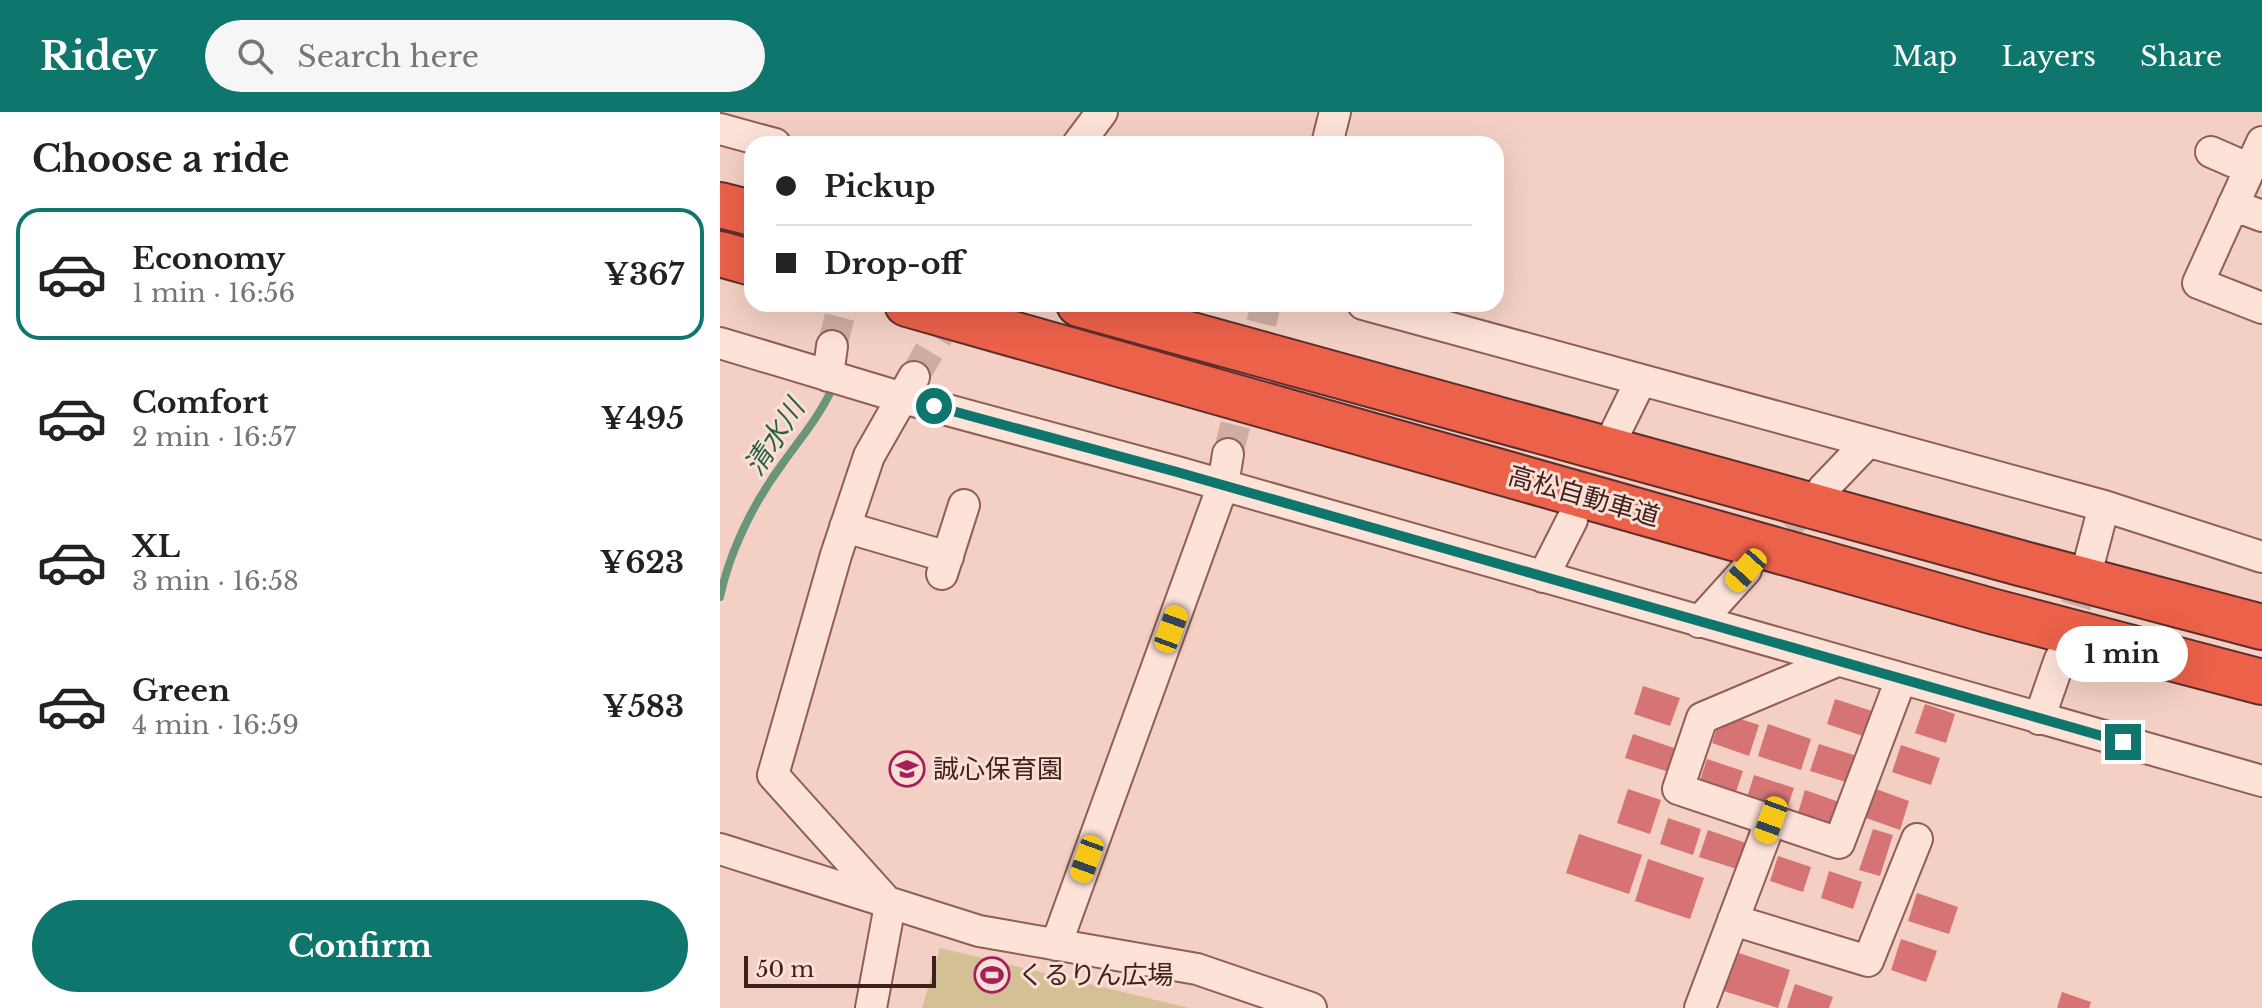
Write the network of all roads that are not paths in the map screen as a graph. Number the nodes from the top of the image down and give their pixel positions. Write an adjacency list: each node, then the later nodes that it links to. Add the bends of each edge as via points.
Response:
1 (1102, 112): 5 (street)
2 (1335, 112): 6 (street)
3 (720, 129): 4 (street)
4 (746, 136)
5 (1084, 136)
6 (1329, 136)
7 (2211, 152): 8 (street)
8 (2256, 156): 10 (street)
9 (720, 205): 11 (highway)
10 (2233, 205): 12 (street); 15 (street, via 2198,283)
11 (744, 211)
12 (2262, 216)
13 (720, 254): 14 (highway)
14 (744, 261)
15 (2262, 308)
16 (935, 312): 40 (highway, 高松自動車道, via 1991,611)
17 (1108, 312): 36 (highway, 高松自動車道)
18 (1392, 312): 20 (street)
19 (720, 343): 21 (street, via 830,361)
20 (1641, 380): 22 (street); 23 (street)
21 (909, 387): 25 (street); 30 (street, via 869,456)
22 (1616, 431)
23 (1868, 442): 26 (street); 28 (street)
24 (1228, 454): 25 (street)
25 (1223, 485): 34 (street); 48 (street)
26 (1823, 489)
27 (964, 505): 30 (street, via 945,566)
28 (2104, 506): 31 (street); 32 (street)
29 (1572, 520): 34 (street)
30 (845, 527): 46 (street, via 773,775)
31 (2262, 557)
32 (2089, 563)
33 (1746, 570): 35 (street)
34 (1543, 577): 35 (street)
35 (1699, 622): 38 (street)
36 (2262, 627)
37 (2060, 659): 41 (street)
38 (1837, 661): 39 (street); 43 (street, via 1702,718 1678,789)
39 (1901, 679): 41 (street); 43 (street, via 1839,843)
40 (2262, 682)
41 (2039, 719): 42 (street)
42 (2262, 781)
43 (1771, 820): 47 (street)
44 (1917, 839): 47 (street, via 1868,961)
45 (720, 849): 46 (street)
46 (890, 905): 48 (street, via 979,931); 49 (street)
47 (1733, 920): 51 (street)
48 (1056, 945): 50 (street, via 1197,969)
49 (871, 1008)
50 (1311, 1008)
51 (1700, 1008)

